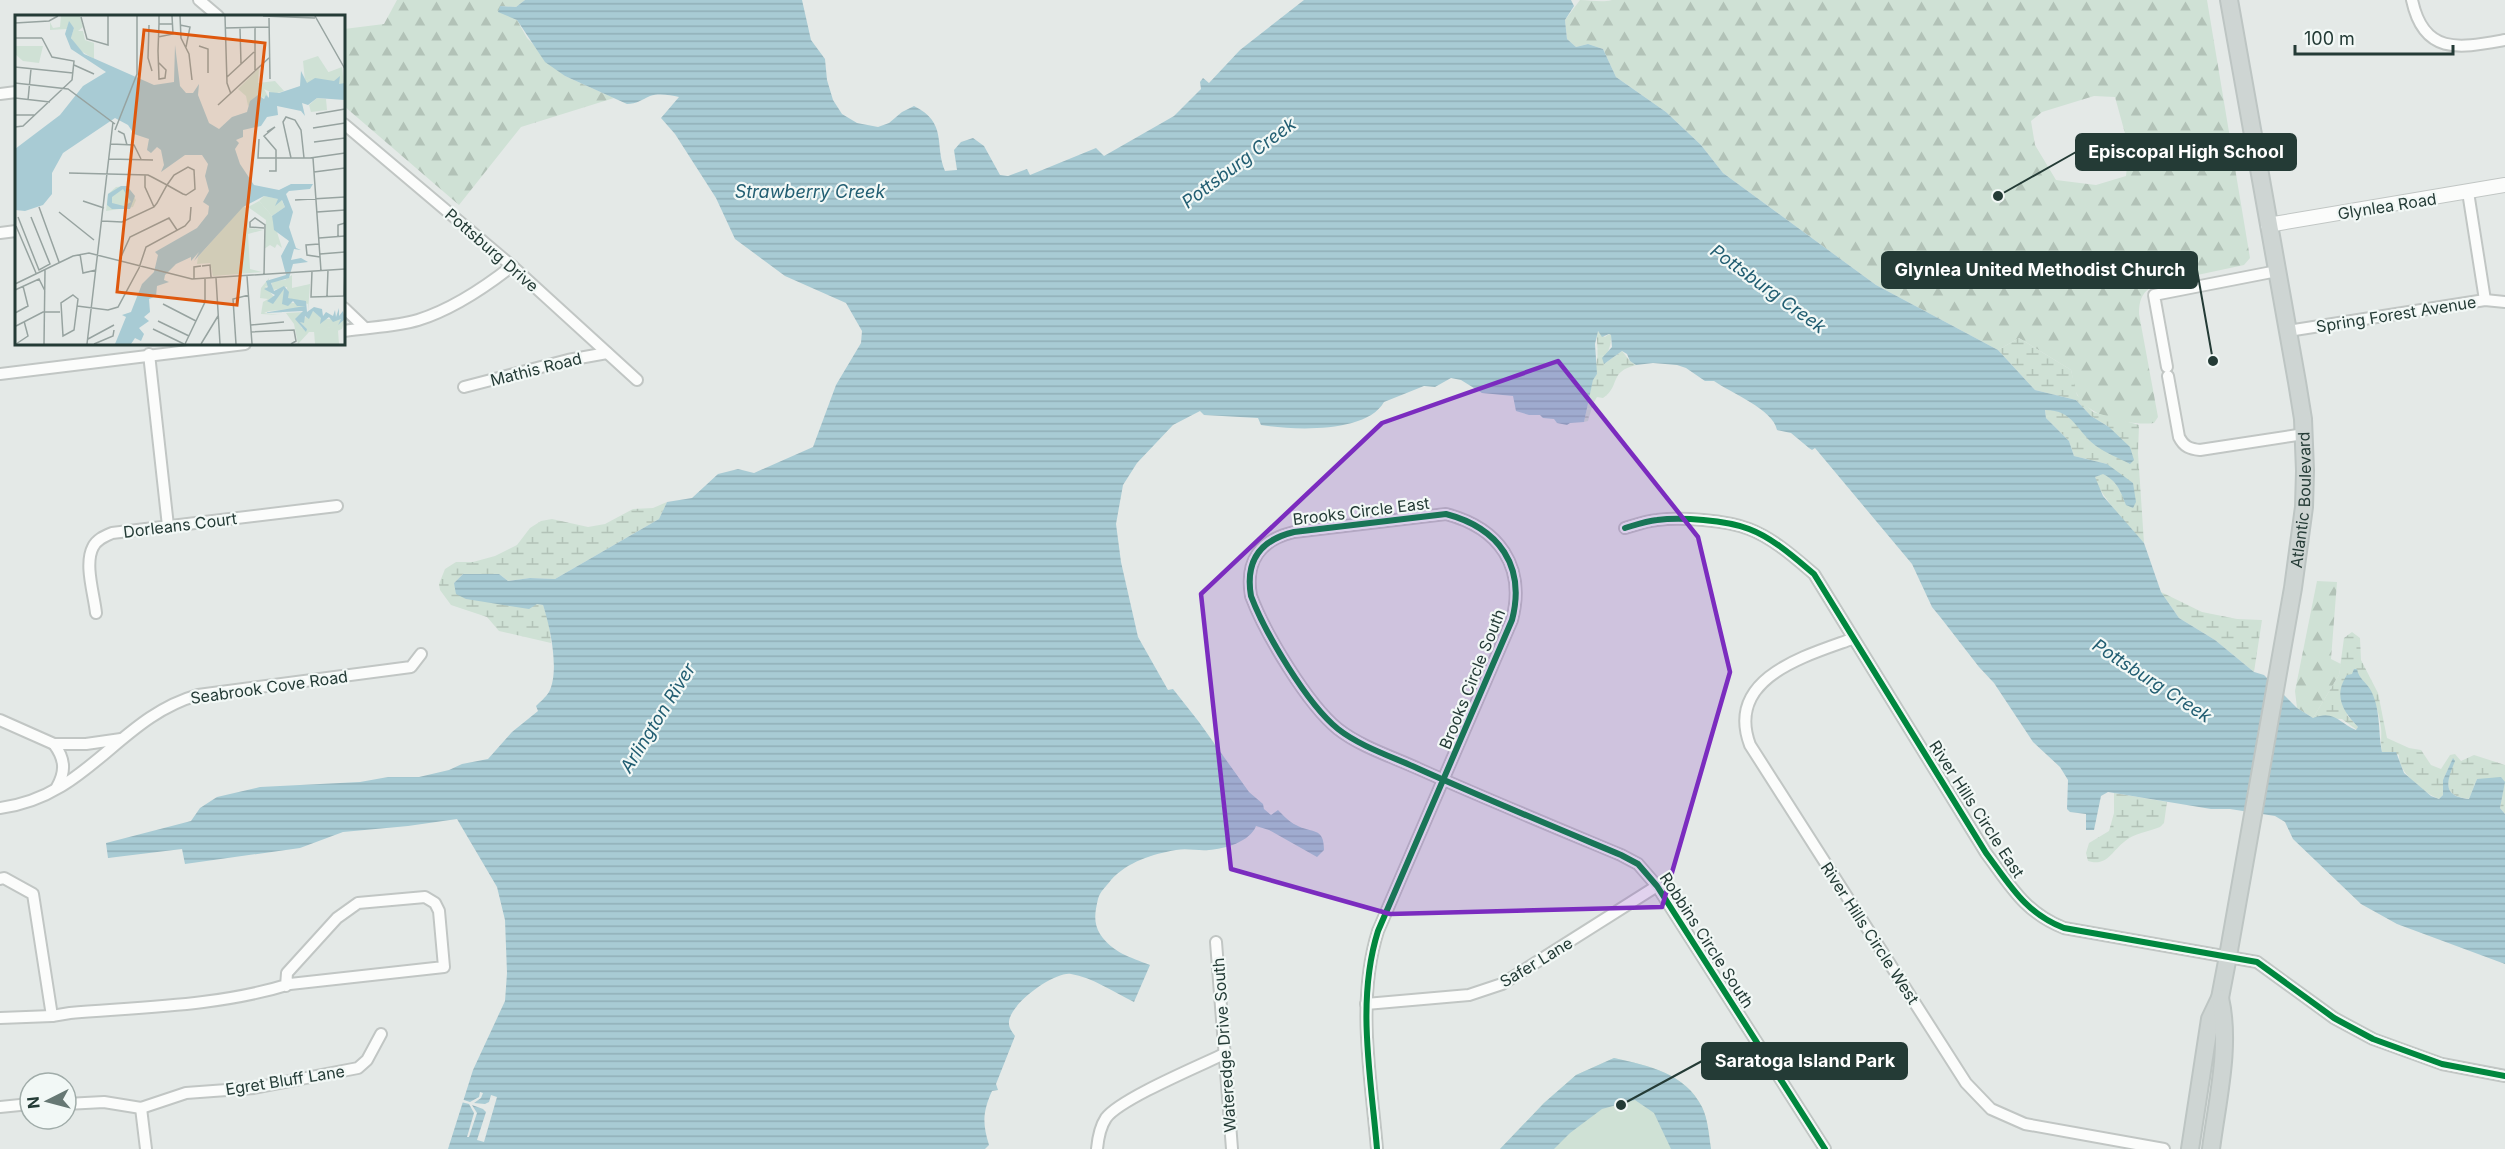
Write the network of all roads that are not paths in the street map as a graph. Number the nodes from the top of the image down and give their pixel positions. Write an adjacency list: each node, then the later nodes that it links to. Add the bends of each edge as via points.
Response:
1 (199, 0): 4 (street)
2 (2229, 0): 11 (main road, Atlantic Boulevard)
3 (2412, 0): 5 (street, via 2421,26 2443,45 2473,46)
4 (217, 15)
5 (2505, 40)
6 (15, 92): 7 (street)
7 (0, 94)
8 (345, 125): 14 (street, Pottsburg Drive)
9 (2505, 186): 10 (street, Glynlea Road)
10 (2468, 192): 11 (street, Glynlea Road); 16 (street)
11 (2268, 225): 15 (main road, Atlantic Boulevard)
12 (15, 231): 13 (street)
13 (0, 234)
14 (512, 266): 19 (street, via 452,306 417,320); 23 (street, Pottsburg Drive)
15 (2277, 271): 21 (main road, Atlantic Boulevard); 28 (street, via 2154,295 2183,445 2200,450)
16 (2485, 300): 17 (street, Spring Forest Avenue); 21 (street, Spring Forest Avenue)
17 (2505, 302)
18 (345, 309): 19 (street)
19 (365, 328): 20 (street)
20 (345, 330)
21 (2288, 331): 28 (main road, Atlantic Boulevard)
22 (235, 345): 24 (street)
23 (607, 353): 26 (street, Pottsburg Drive); 27 (street, Mathis Road)
24 (149, 354): 25 (street); 30 (street)
25 (0, 374)
26 (637, 380)
27 (464, 387)
28 (2304, 434): 46 (main road, Atlantic Boulevard, via 2304,507)
29 (337, 506): 30 (street, Dorleans Court)
30 (168, 526): 34 (street, Dorleans Court, via 112,533 94,545 90,559)
31 (1625, 528): 35 (street, River Hills Circle East, via 1669,520 1724,523 1750,529 1814,574)
32 (1505, 553): 33 (street, Brooks Circle East, via 1483,529 1462,518 1429,514 1279,535 1259,550); 40 (street, Brooks Circle South, via 1517,589 1512,620)
33 (1254, 559): 40 (street, Robbins Circle South, via 1248,583 1256,609 1297,680 1324,716 1359,742)
34 (96, 613)
35 (1852, 639): 46 (street, River Hills Circle East, via 1986,853 2017,895 2044,920 2064,928); 64 (street, River Hills Circle West, via 1797,659 1755,690 1745,712 1750,745 1966,1083 1980,1099 1991,1109 2025,1124)
36 (421, 654): 38 (street, Seabrook Cove Road, via 411,667 178,700)
37 (0, 720): 39 (street)
38 (121, 739): 39 (street); 41 (street, Seabrook Cove Road, via 93,765)
39 (54, 744): 41 (street, via 62,754 64,768)
40 (1445, 780): 44 (street, Robbins Circle South, via 1621,855 1638,864); 49 (street, Brooks Circle South, via 1378,931 1368,973)
41 (56, 790): 42 (street, Seabrook Cove Road)
42 (0, 808)
43 (0, 879): 50 (street, via 33,894)
44 (1657, 886): 49 (street, Safer Lane, via 1484,992); 63 (street, Robbins Circle South)
45 (1216, 942): 53 (street, Wateredge Drive South)
46 (2228, 956): 48 (main road, Atlantic Boulevard); 54 (street, River Hills Circle East, via 2257,962 2334,1018 2373,1039 2442,1064)
47 (286, 986): 47 (street, via 444,967 435,903 425,897 358,903 338,918 287,973); 50 (street, via 183,1004)
48 (2220, 998): 65 (main road, Atlantic Boulevard, via 2210,1019); 66 (main road, Atlantic Boulevard, via 2224,1018 2221,1075)
49 (1366, 1004): 62 (street, Brooks Circle South)
50 (52, 1017): 51 (street)
51 (0, 1018)
52 (381, 1034): 58 (street, Egret Bluff Lane, via 358,1068 254,1088 186,1093)
53 (1224, 1054): 60 (street, via 1123,1103 1106,1118); 61 (street, Wateredge Drive South)
54 (2505, 1076)
55 (78, 1103): 58 (street, Egret Bluff Lane, via 104,1102)
56 (18, 1105): 57 (street)
57 (0, 1107)
58 (141, 1108): 59 (street)
59 (146, 1149)
60 (1097, 1149)
61 (1232, 1149)
62 (1377, 1149)
63 (1825, 1149)
64 (2164, 1149)
65 (2190, 1149)
66 (2211, 1149)

